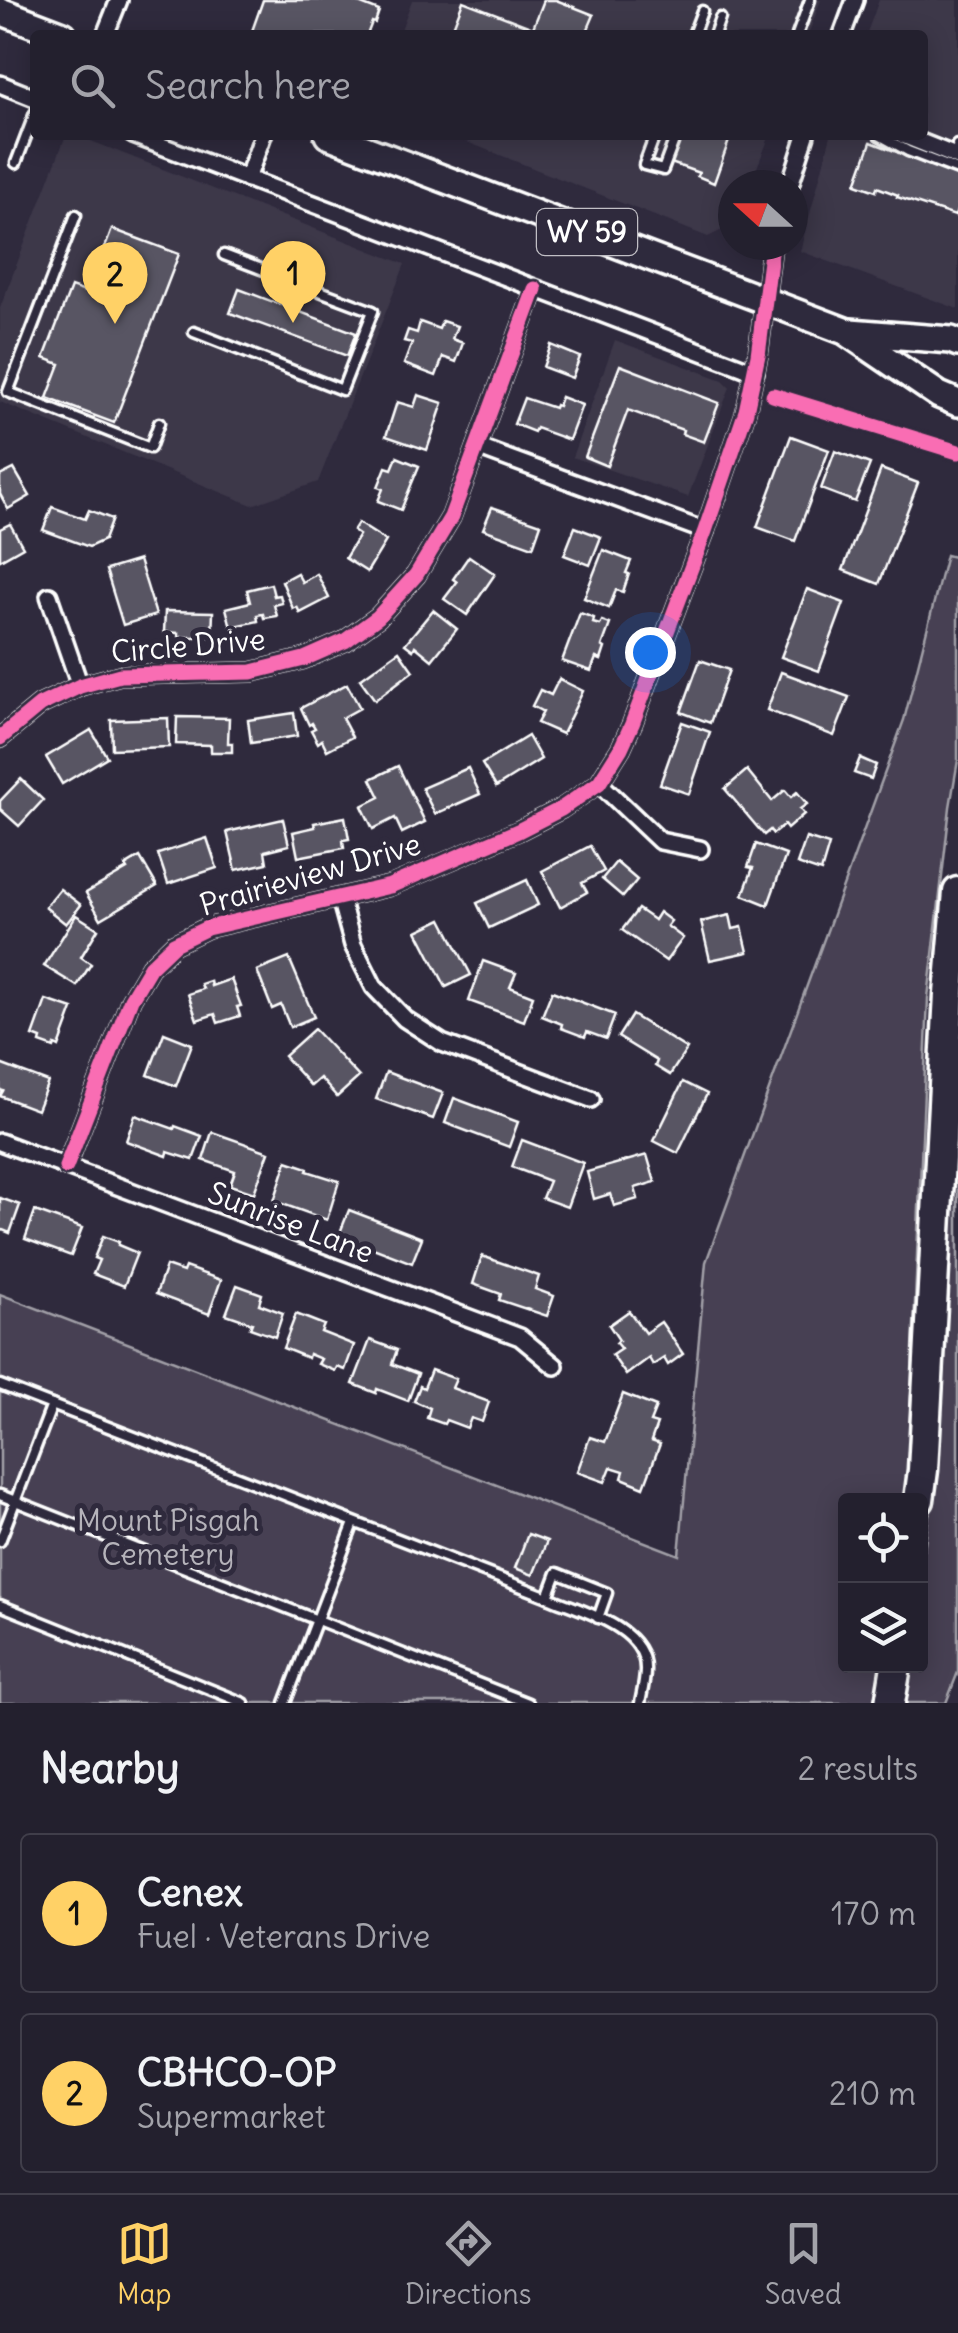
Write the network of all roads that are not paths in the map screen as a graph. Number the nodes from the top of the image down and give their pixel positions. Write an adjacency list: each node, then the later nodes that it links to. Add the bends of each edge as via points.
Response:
1 (119, 0): 8 (street)
2 (810, 0): 11 (lane)
3 (855, 0): 12 (street)
4 (0, 11): 7 (main road)
5 (702, 11): 9 (lane)
6 (720, 18): 10 (lane)
7 (50, 30)
8 (107, 30)
9 (695, 30)
10 (716, 30)
11 (799, 30)
12 (844, 30)
13 (0, 84): 14 (street)
14 (30, 96)
15 (30, 126): 25 (lane)
16 (145, 140): 28 (street)
17 (261, 140): 28 (street)
18 (341, 140): 33 (main road, WY 59)
19 (653, 140): 20 (lane, via 644,164 663,170)
20 (674, 140)
21 (804, 140): 26 (street)
22 (887, 140): 27 (lane)
23 (916, 140): 24 (street)
24 (958, 157)
25 (16, 164)
26 (795, 170)
27 (958, 170)
28 (246, 179): 32 (street)
29 (76, 215): 39 (lane, via 8,392 150,448)
30 (224, 255): 35 (lane, via 372,312 342,390)
31 (770, 260): 33 (street, Prairieview Drive)
32 (535, 289): 37 (street); 40 (street, Circle Drive)
33 (763, 300): 34 (main road, WY 59); 37 (street, Prairieview Drive)
34 (844, 331): 36 (main road, WY 59); 38 (main road, WY 59)
35 (194, 332)
36 (958, 343)
37 (754, 372): 41 (street, Prairieview Drive)
38 (958, 402)
39 (160, 423)
40 (476, 446): 41 (street); 43 (street, Circle Drive, via 451,517 416,575 345,640 252,672 120,675)
41 (704, 531): 45 (street, Prairieview Drive, via 632,724)
42 (49, 596): 43 (street, Circle Drive)
43 (80, 686): 44 (street, Circle Drive, via 40,705)
44 (0, 738)
45 (598, 782): 46 (street, via 660,841); 48 (street, Prairieview Drive, via 560,809 449,862)
46 (700, 849)
47 (958, 892): 55 (highway)
48 (340, 898): 49 (street, via 374,987 405,1020 442,1044); 51 (street, Prairieview Drive, via 208,928 174,944 150,967 131,998)
49 (591, 1099)
50 (0, 1142): 51 (street, Sunrise Lane)
51 (66, 1166): 52 (street, Sunrise Lane, via 520,1337)
52 (556, 1366)
53 (0, 1385): 54 (lane)
54 (52, 1405): 57 (lane); 58 (lane)
55 (920, 1493)
56 (0, 1495): 57 (lane)
57 (15, 1501): 59 (lane); 63 (lane)
58 (354, 1523): 60 (lane); 63 (lane)
59 (0, 1541)
60 (548, 1597): 62 (lane); 62 (lane, via 557,1573 607,1594)
61 (0, 1605): 65 (lane)
62 (598, 1618): 68 (lane, via 638,1644 646,1667)
63 (317, 1621): 66 (lane); 67 (lane)
64 (895, 1673): 69 (highway)
65 (244, 1703)
66 (286, 1703)
67 (528, 1703)
68 (640, 1703)
69 (890, 1703)

